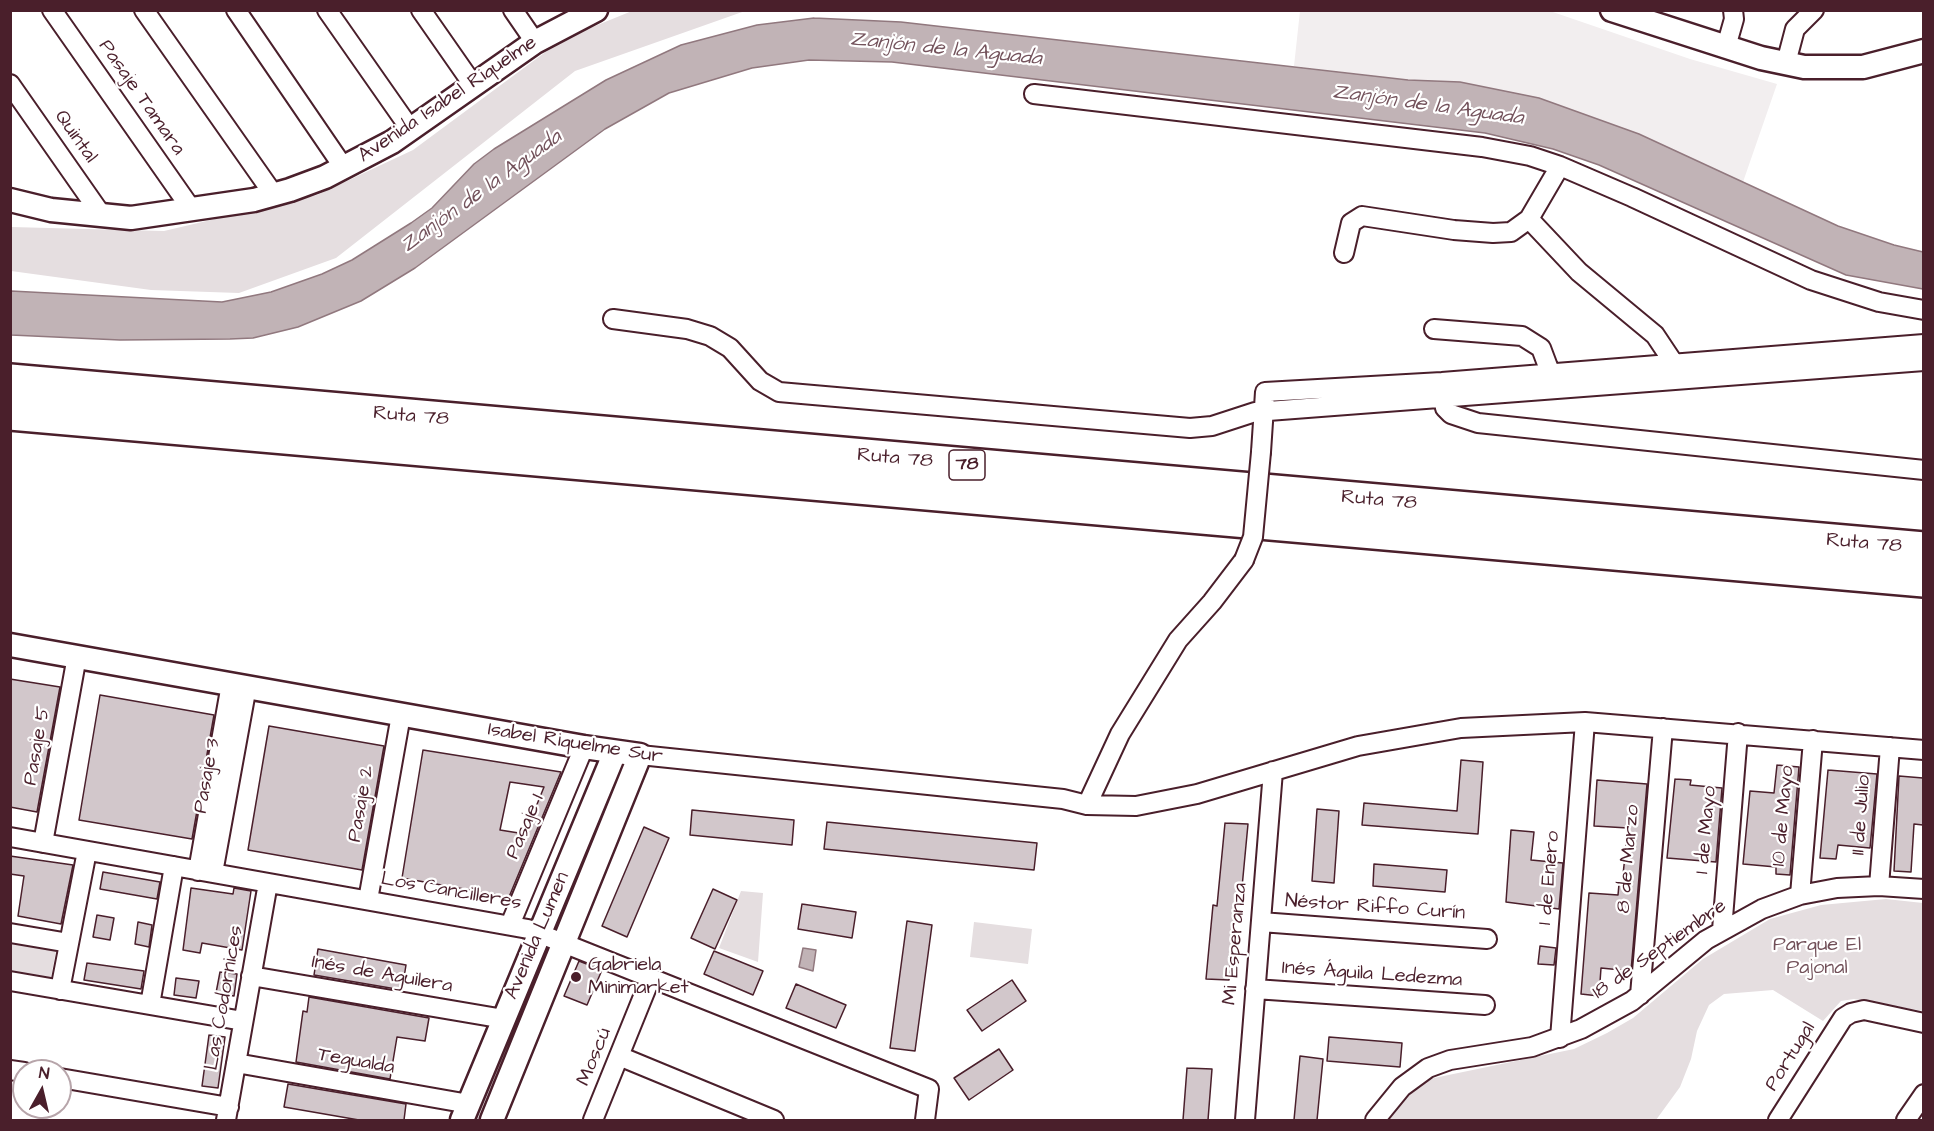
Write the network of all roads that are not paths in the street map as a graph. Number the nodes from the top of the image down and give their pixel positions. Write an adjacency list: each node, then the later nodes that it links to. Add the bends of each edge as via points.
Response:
1 (52, 10): 24 (street, Pasaje Tamara)
2 (144, 10): 21 (street)
3 (236, 10): 20 (street)
4 (327, 10): 18 (street)
5 (421, 10): 16 (street)
6 (513, 10): 11 (street)
7 (597, 10): 11 (street, Avenida Isabel Riquelme)
8 (1612, 10): 12 (street)
9 (1733, 10): 12 (street)
10 (1814, 10): 14 (street, via 1795,29)
11 (535, 42): 16 (street, Avenida Isabel Riquelme)
12 (1726, 48): 14 (street)
13 (1923, 51): 14 (street, via 1863,67 1822,68)
14 (1786, 63)
15 (10, 84): 26 (street, Quintal)
16 (474, 86): 18 (street, Avenida Isabel Riquelme)
17 (1034, 94): 19 (street, via 1482,147)
18 (411, 130): 20 (street, Avenida Isabel Riquelme)
19 (1560, 166): 27 (street); 29 (street, via 1811,280 1879,302)
20 (344, 168): 21 (street, Avenida Isabel Riquelme)
21 (274, 195): 24 (street, Avenida Isabel Riquelme)
22 (10, 200): 23 (street, Avenida Isabel Riquelme)
23 (51, 210): 25 (street, Avenida Isabel Riquelme); 26 (street, Avenida Isabel Riquelme)
24 (192, 210): 26 (street, Avenida Isabel Riquelme, via 131,218)
25 (10, 212)
26 (103, 217)
27 (1529, 219): 28 (street, via 1511,232 1493,233 1362,216 1351,223); 34 (street, via 1579,272 1655,335)
28 (1344, 253)
29 (1923, 310)
30 (613, 319): 41 (street, via 710,336 730,348 765,385 788,393 1190,428)
31 (1434, 329): 37 (street, via 1522,336 1541,348)
32 (1923, 344): 35 (street)
33 (1923, 361): 35 (street)
34 (1673, 362): 36 (street); 38 (street)
35 (1766, 363): 36 (street)
36 (1694, 369): 38 (street)
37 (1550, 372): 38 (street); 40 (street)
38 (1614, 375): 40 (street)
39 (10, 381): 44 (highway, Ruta 78 / 78)
40 (1442, 390): 41 (street); 41 (street, via 1265,392); 43 (street, via 1444,408 1479,423)
41 (1264, 412): 60 (street, bridge, via 1253,537 1244,560 1178,640 1120,734)
42 (10, 413): 45 (highway, Ruta 78 / 78)
43 (1923, 470)
44 (1923, 549)
45 (1923, 580)
46 (10, 645): 47 (street, Isabel Riquelme Sur)
47 (77, 656): 48 (street, Isabel Riquelme Sur); 62 (street, Pasaje 5)
48 (239, 685): 49 (street, Isabel Riquelme Sur); 65 (street)
49 (400, 715): 54 (street, Isabel Riquelme Sur); 70 (street, Pasaje 2)
50 (1585, 722): 51 (street, Isabel Riquelme Sur); 59 (street, Isabel Riquelme Sur, via 1461,728 1420,734 1358,746); 90 (street, 1 de Enero)
51 (1663, 728): 52 (street, Isabel Riquelme Sur); 84 (street, 8 de Marzo)
52 (1738, 733): 53 (street, Isabel Riquelme Sur); 73 (street, 1 de Mayo)
53 (1813, 740): 55 (street, Isabel Riquelme Sur); 69 (street, 10 de Mayo)
54 (584, 747): 57 (street, Isabel Riquelme Sur); 72 (street, Pasaje 1)
55 (1890, 747): 56 (street, Isabel Riquelme Sur); 67 (street, 11 de Julio)
56 (1923, 750)
57 (615, 752): 58 (street, Isabel Riquelme Sur); 74 (street, Avenida Lumen)
58 (640, 755): 60 (street, Isabel Riquelme Sur); 77 (street, Avenida Lumen)
59 (1273, 771): 60 (street, Isabel Riquelme Sur, via 1145,805); 71 (street, Mi Esperanza)
60 (1087, 804)
61 (10, 837): 62 (street, Los Cancilleres)
62 (43, 843): 63 (street, Los Cancilleres)
63 (87, 851): 64 (street, Los Cancilleres); 78 (street)
64 (174, 866): 65 (street, Los Cancilleres); 85 (street)
65 (206, 872): 66 (street, Los Cancilleres)
66 (267, 883): 70 (street, Los Cancilleres); 79 (street, Las Codornices)
67 (1879, 886): 68 (street, 18 de Septiembre); 69 (street, 18 de Septiembre)
68 (1923, 889)
69 (1800, 895): 73 (street, 18 de Septiembre)
70 (368, 900): 72 (street, Los Cancilleres)
71 (1261, 922): 76 (street, Néstor Riffo Curín); 82 (street, Mi Esperanza)
72 (510, 925): 74 (street, Los Cancilleres)
73 (1722, 930): 84 (street, 18 de Septiembre)
74 (540, 932): 77 (street, Los Cancilleres); 87 (street, Avenida Lumen)
75 (10, 933): 78 (street)
76 (1487, 939)
77 (563, 942): 80 (street, Los Cancilleres); 97 (street, Avenida Lumen)
78 (69, 944): 83 (street)
79 (251, 976): 87 (street, Inés de Aguilera); 88 (street, Las Codornices)
80 (651, 977): 91 (street, Moscú); 100 (street, Los Cancilleres, via 779,1020 930,1089)
81 (10, 981): 83 (street)
82 (1255, 989): 86 (street, Inés Águila Ledezma); 101 (street, Mi Esperanza)
83 (60, 990): 85 (street)
84 (1640, 995): 90 (street, 18 de Septiembre)
85 (150, 1005): 88 (street)
86 (1485, 1005)
87 (504, 1019): 95 (street, Avenida Lumen)
88 (243, 1021): 92 (street, Las Codornices)
89 (1923, 1023): 103 (street, Portugal, via 1864,1010 1851,1012 1843,1018)
90 (1560, 1038): 102 (street, 18 de Septiembre, via 1428,1068 1402,1087)
91 (619, 1056): 98 (street, Moscú); 99 (street)
92 (236, 1063): 95 (street, Tegualda); 96 (street, Las Codornices)
93 (72, 1081): 96 (street)
94 (1923, 1094): 104 (street)
95 (465, 1112)
96 (228, 1114)
97 (492, 1120)
98 (593, 1120)
99 (774, 1120)
100 (925, 1120)
101 (1245, 1120)
102 (1375, 1120)
103 (1778, 1120)
104 (1906, 1120)

